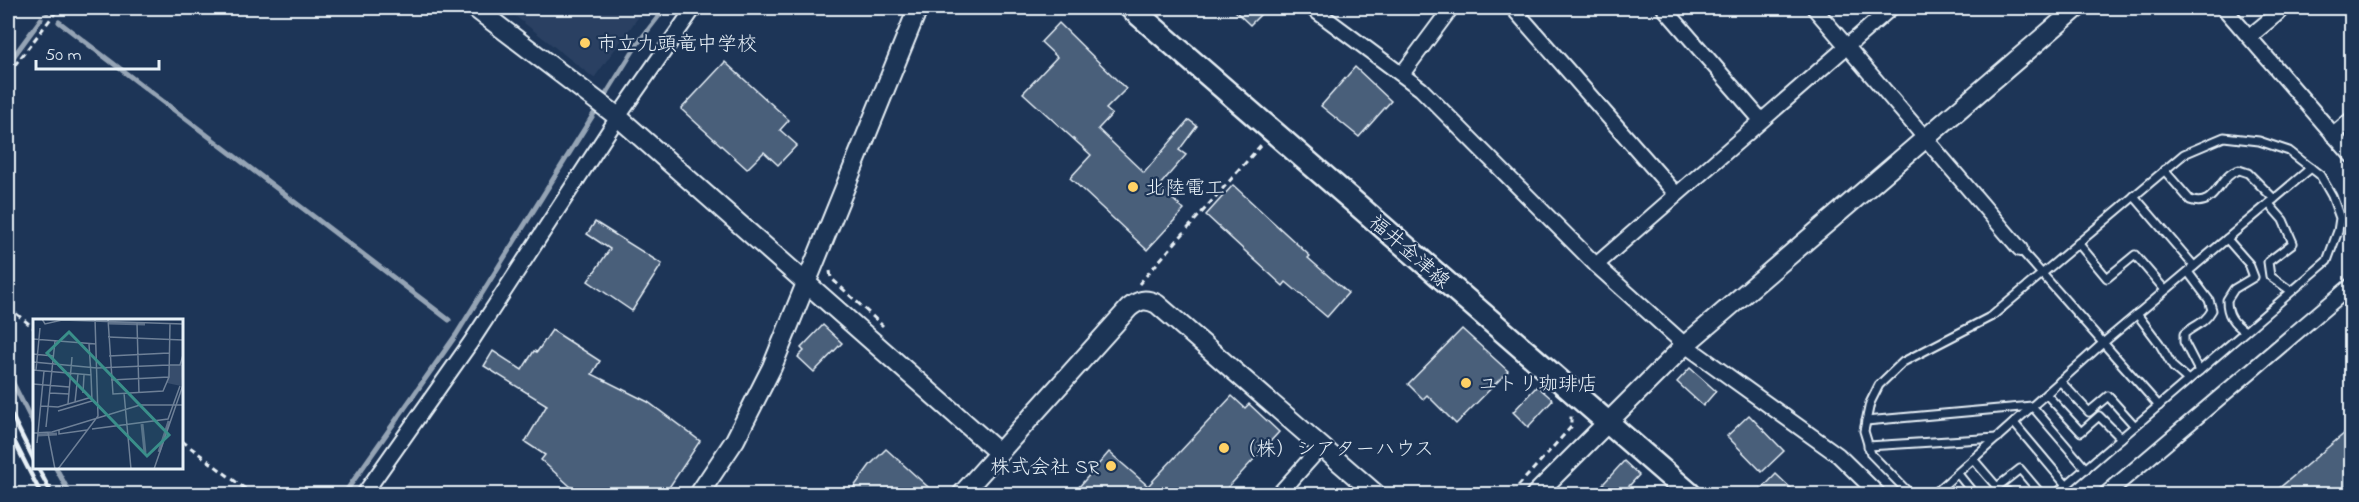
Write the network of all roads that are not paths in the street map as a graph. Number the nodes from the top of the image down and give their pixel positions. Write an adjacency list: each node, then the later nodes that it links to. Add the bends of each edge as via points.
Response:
1 (475, 8): 18 (street)
2 (694, 8): 18 (street)
3 (918, 8): 35 (street)
4 (1131, 8): 50 (main road, 福井金津線)
5 (1312, 8): 14 (street)
6 (1451, 8): 17 (street)
7 (1513, 8): 26 (street)
8 (1664, 8): 20 (street)
9 (1814, 8): 16 (street)
10 (1891, 8): 16 (street)
11 (2077, 8): 22 (street)
12 (2224, 8): 15 (street)
13 (2284, 8): 15 (street)
14 (1331, 13): 17 (street)
15 (2249, 38): 21 (street)
16 (1846, 46): 20 (street); 22 (street)
17 (1402, 74): 32 (street, via 1421,88)
18 (618, 117): 35 (street); 62 (street, via 471,342)
19 (2352, 119): 21 (street)
20 (1761, 120): 26 (street)
21 (2333, 135): 23 (street)
22 (1925, 138): 31 (street); 42 (street)
23 (2352, 156)
24 (2311, 168): 25 (lane, via 2289,151 2259,141 2224,138 2184,154); 28 (lane); 38 (lane, via 2332,196 2340,218 2338,231 2327,261)
25 (2164, 170): 27 (lane); 28 (lane, via 2196,202 2206,201 2225,176 2239,170 2248,173)
26 (1676, 194): 32 (street)
27 (2134, 196): 30 (lane); 33 (lane)
28 (2272, 201): 29 (lane); 38 (lane, via 2293,243 2268,262 2270,276)
29 (2227, 239): 33 (lane); 40 (lane, via 2249,264 2254,277 2234,290 2227,300 2229,316)
30 (2078, 243): 34 (lane); 37 (lane, via 2107,279 2134,255)
31 (2020, 249): 34 (lane)
32 (1596, 265): 42 (street)
33 (2191, 269): 37 (lane); 43 (lane, via 2212,310 2206,320 2184,334 2184,342)
34 (2042, 274): 41 (lane); 49 (lane, via 1992,316 1903,362 1879,385)
35 (806, 281): 57 (street); 63 (street, via 772,367 735,440)
36 (2352, 285): 77 (street)
37 (2165, 290): 39 (lane)
38 (2291, 291): 40 (lane)
39 (2137, 314): 41 (lane); 45 (lane, via 2173,367)
40 (2245, 331): 43 (lane)
41 (2103, 343): 44 (lane); 48 (lane)
42 (1685, 345): 50 (street); 69 (street, via 1838,455)
43 (2199, 371): 45 (lane)
44 (2060, 381): 46 (lane); 52 (lane, via 2089,412 2108,396)
45 (2188, 381): 48 (lane)
46 (2046, 394): 47 (lane); 54 (lane, via 2080,432 2099,416)
47 (2032, 406): 49 (lane); 51 (lane); 59 (lane)
48 (2159, 406): 52 (lane)
49 (1866, 421): 55 (lane)
50 (1607, 422): 67 (street); 68 (main road, 福井金津線)
51 (2014, 423): 53 (lane); 61 (lane)
52 (2135, 426): 54 (lane)
53 (1997, 438): 55 (lane); 58 (lane)
54 (2121, 438): 59 (lane)
55 (1868, 446): 70 (lane)
56 (1321, 447): 57 (street, via 1147,299 1128,308); 65 (street); 66 (street)
57 (998, 452): 64 (street)
58 (1973, 459): 60 (lane); 75 (lane, via 1997,487 2020,469)
59 (2086, 469): 61 (lane)
60 (1958, 474): 71 (lane); 72 (lane)
61 (2067, 486): 76 (lane)
62 (364, 495)
63 (699, 495)
64 (962, 495)
65 (1278, 495)
66 (1376, 495)
67 (1536, 495)
68 (1690, 495)
69 (1878, 495)
70 (1910, 495)
71 (1934, 495)
72 (1974, 495)
73 (2006, 495): 74 (lane)
74 (2011, 495)
75 (2042, 495)
76 (2056, 495)
77 (2106, 495)

